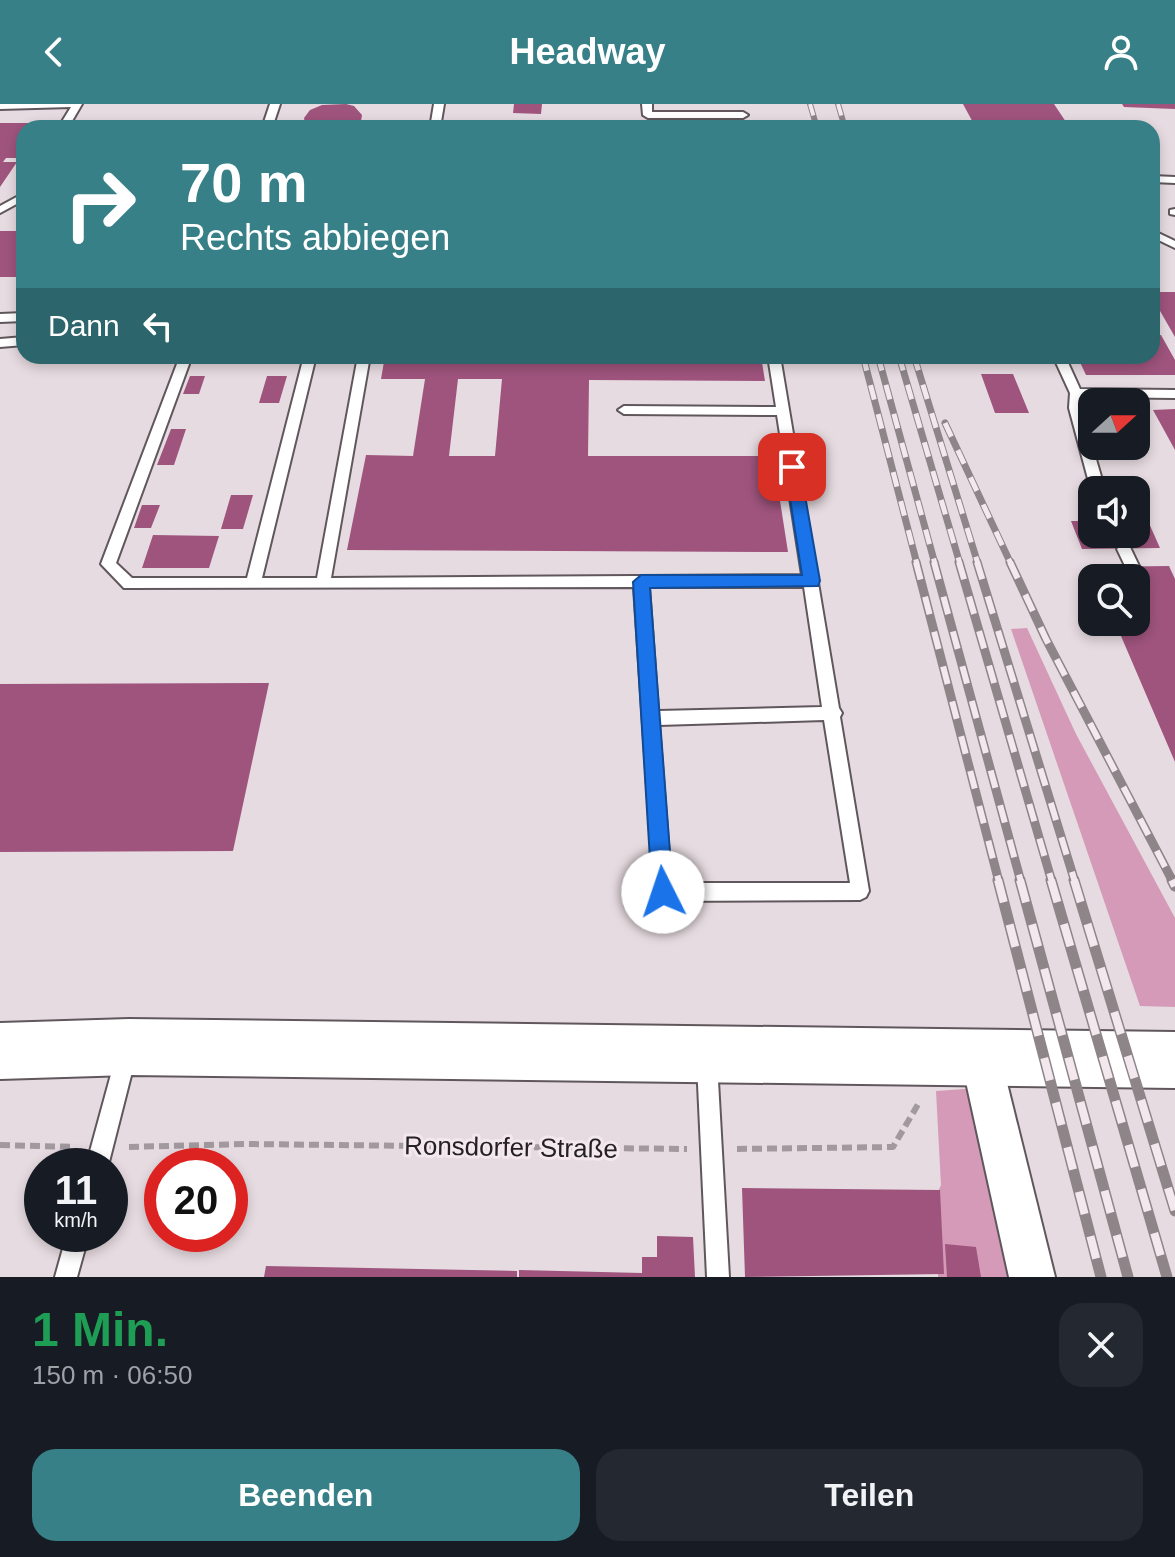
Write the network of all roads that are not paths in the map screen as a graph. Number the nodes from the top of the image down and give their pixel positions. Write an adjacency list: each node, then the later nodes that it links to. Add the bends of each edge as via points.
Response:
1 (75, 104): 3 (lane)
2 (647, 104): 5 (lane, via 648,115)
3 (22, 105): 4 (lane)
4 (0, 106)
5 (743, 115)
6 (183, 364): 21 (lane, via 108,564 129,584)
7 (308, 364): 21 (lane)
8 (363, 364): 20 (lane)
9 (775, 364): 14 (lane)
10 (1063, 364): 11 (lane)
11 (1076, 393): 12 (lane); 15 (lane, via 1075,408)
12 (1175, 394)
13 (624, 410): 14 (lane)
14 (782, 411): 18 (lane)
15 (1094, 476)
16 (1124, 549): 17 (lane)
17 (1131, 564)
18 (812, 581): 19 (lane); 22 (lane)
19 (641, 582): 20 (lane); 23 (lane)
20 (323, 583): 21 (lane)
21 (253, 584)
22 (834, 713): 23 (lane); 23 (lane, via 860,891 663,892)
23 (650, 718)
24 (129, 1047): 25 (main road); 26 (main road); 29 (lane)
25 (0, 1051)
26 (707, 1054): 27 (main road); 32 (lane)
27 (981, 1059): 28 (main road); 33 (street)
28 (1175, 1060)
29 (101, 1148)
30 (73, 1252): 31 (lane)
31 (66, 1277)
32 (718, 1277)
33 (1032, 1277)

